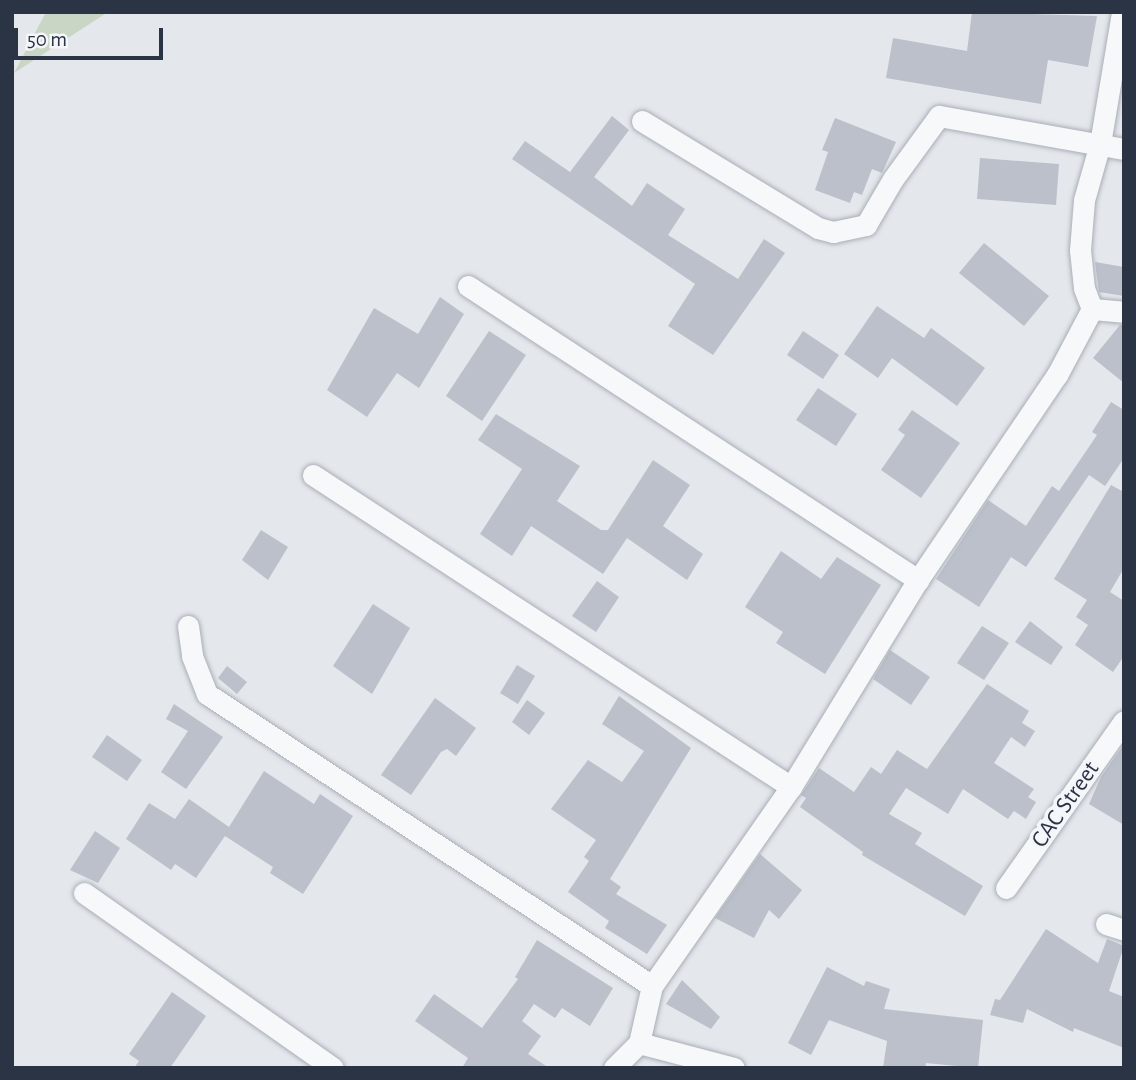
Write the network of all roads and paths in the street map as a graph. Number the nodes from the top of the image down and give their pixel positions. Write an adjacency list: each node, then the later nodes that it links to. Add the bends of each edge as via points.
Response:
1 (1122, 12): 3 (street)
2 (642, 121): 3 (street, via 818,228 833,232 866,225 892,179 939,116)
3 (1100, 144): 4 (street); 6 (street, via 1084,200 1080,250 1084,288)
4 (1124, 149)
5 (468, 286): 9 (street)
6 (1092, 309): 7 (street); 9 (street, via 1057,375)
7 (1124, 312)
8 (313, 475): 12 (street)
9 (918, 580): 12 (street)
10 (188, 626): 15 (street, via 192,656 206,694)
11 (1124, 721): 13 (street, CAC Street)
12 (791, 787): 15 (street)
13 (1006, 888)
14 (83, 893): 17 (street)
15 (652, 986): 16 (street)
16 (639, 1043): 18 (street); 19 (street)
17 (333, 1068)
18 (614, 1068)
19 (734, 1068)

